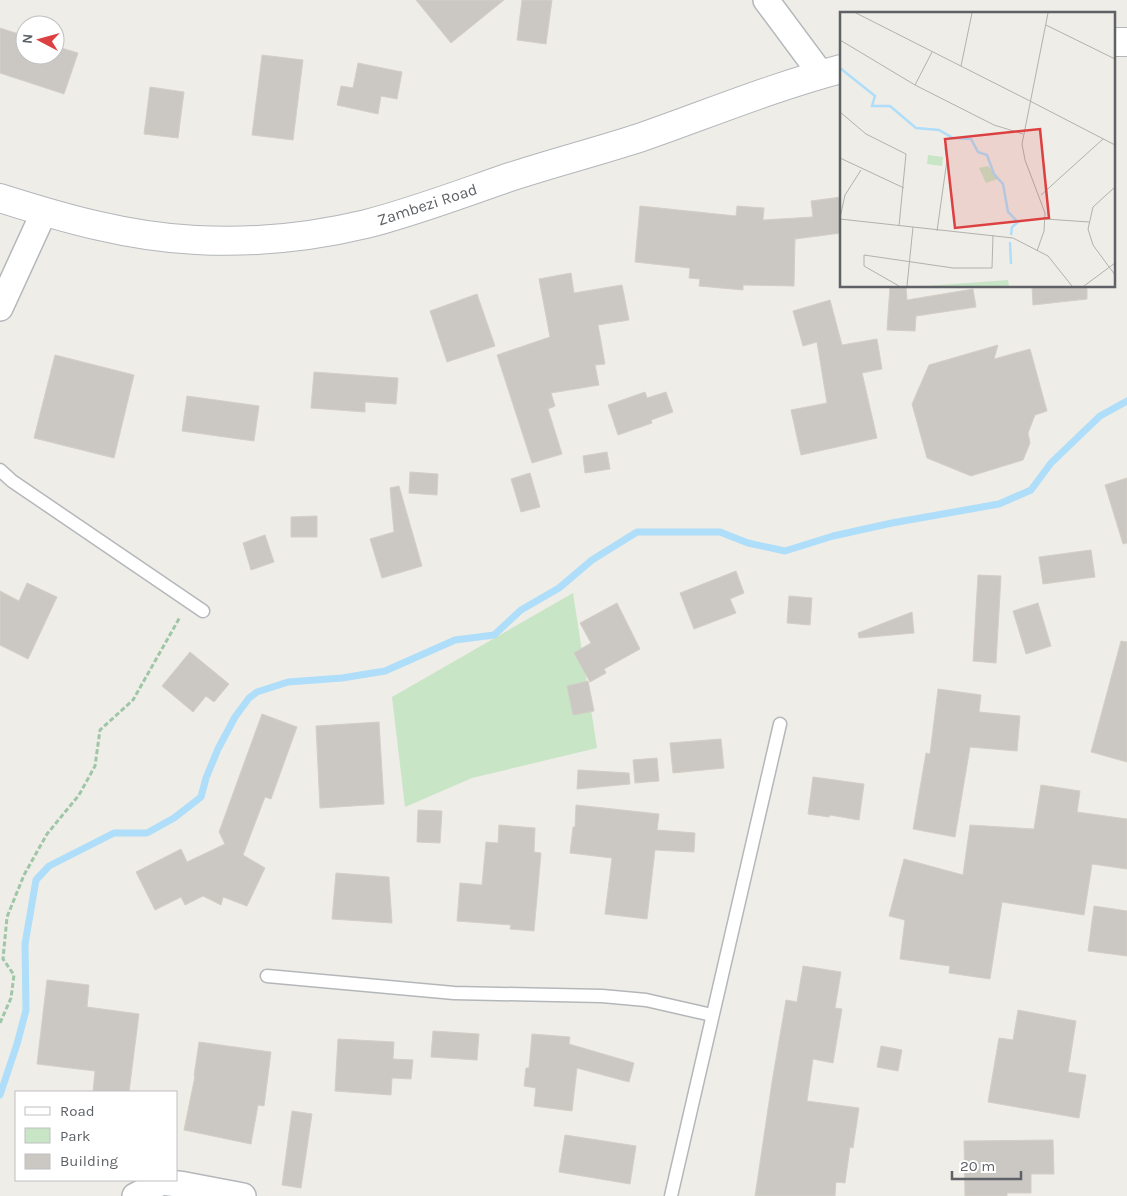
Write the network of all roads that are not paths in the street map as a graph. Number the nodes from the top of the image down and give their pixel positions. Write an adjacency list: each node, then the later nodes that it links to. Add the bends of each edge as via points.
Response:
1 (766, 0): 4 (street)
2 (1114, 42): 3 (main road)
3 (1127, 42)
4 (831, 72): 6 (main road, Zambezi Road, via 418,209 313,234 197,240 106,228)
5 (0, 198): 6 (main road, Zambezi Road)
6 (44, 212): 7 (street)
7 (0, 308)
8 (0, 470): 9 (lane)
9 (203, 611)
10 (780, 724): 12 (lane)
11 (267, 976): 12 (lane, via 454,993 602,996 646,1000)
12 (712, 1015): 15 (lane)
13 (134, 1196): 14 (street, via 162,1182)
14 (243, 1196)
15 (671, 1196)

